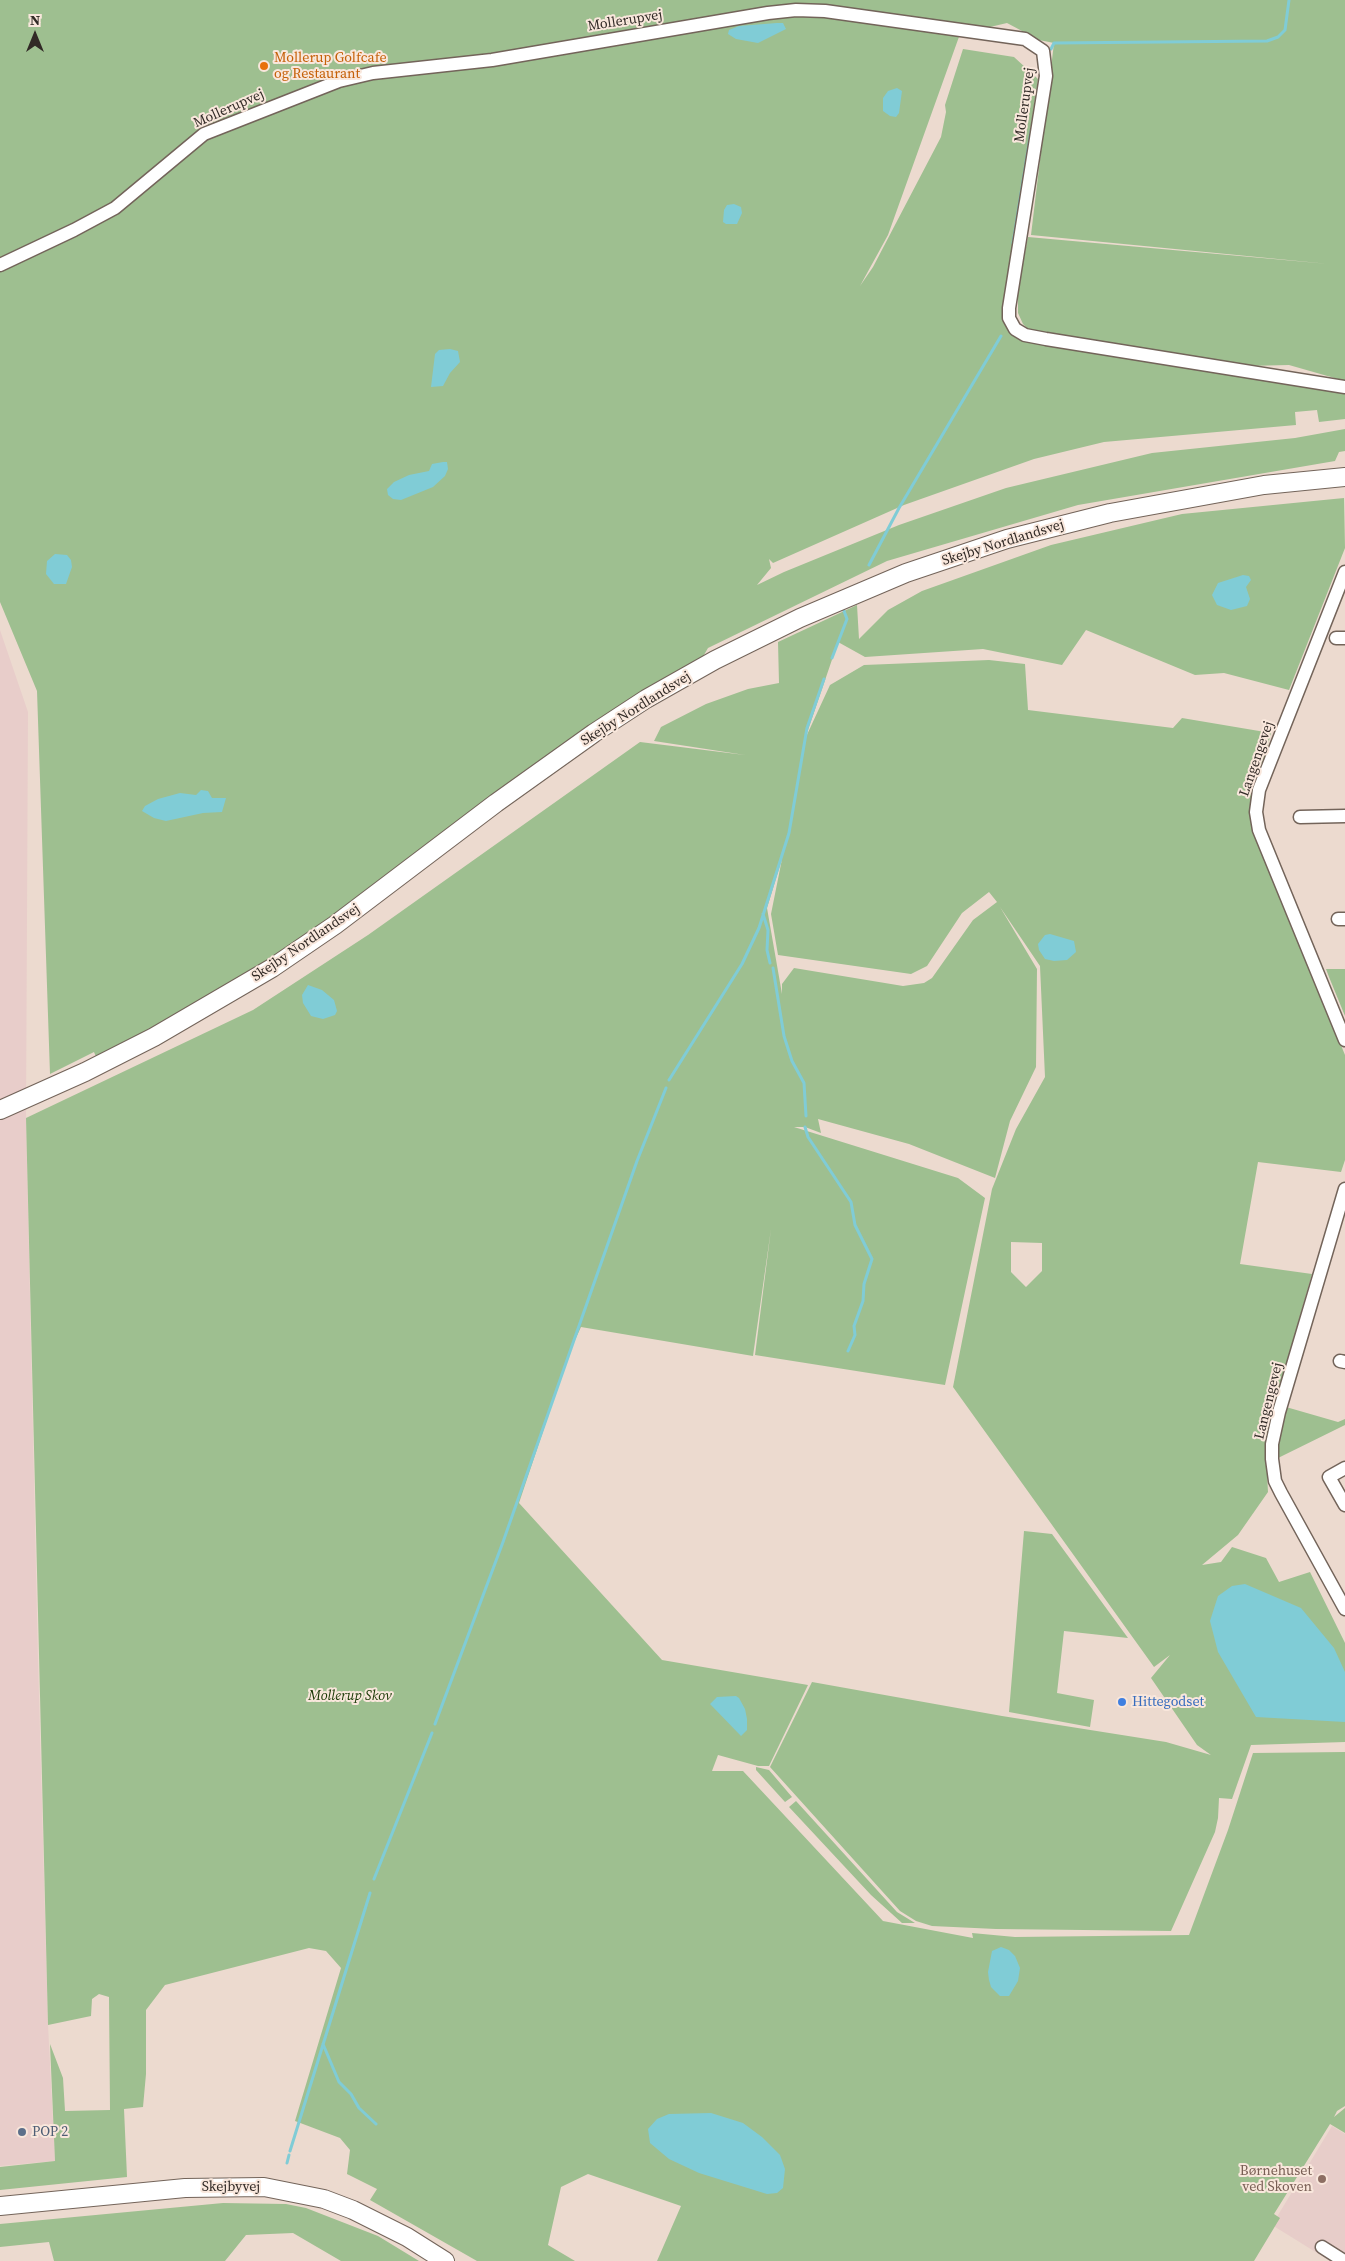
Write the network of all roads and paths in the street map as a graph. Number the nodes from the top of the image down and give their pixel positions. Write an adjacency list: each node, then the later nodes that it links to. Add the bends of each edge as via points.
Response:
1 (0, 265): 2 (street, Mollerupvej, via 115,208 204,134 339,81 373,73 492,60 768,13 825,11 1025,39 1043,51 1046,76 1010,308 1015,329 1025,335 1046,339)
2 (1345, 387)
3 (1345, 477): 8 (street, Skejby Nordlandsvej, via 1264,485 1110,512 1008,539 906,573 800,618 715,660 594,733 272,968 154,1037)
4 (1345, 572): 7 (street, Langengevej, via 1259,790 1256,812 1259,830)
5 (1345, 816): 6 (street)
6 (1300, 817)
7 (1345, 1040)
8 (0, 1110)
9 (1345, 1189): 12 (street, Langengevej, via 1272,1444 1280,1493)
10 (1345, 1468): 11 (street, via 1329,1476)
11 (1345, 1505)
12 (1345, 1609)
13 (0, 2206): 15 (street, Skejbyvej, via 185,2188 264,2187 302,2194 353,2210 408,2237)
14 (1322, 2247): 16 (street)
15 (446, 2261)
16 (1344, 2261)

